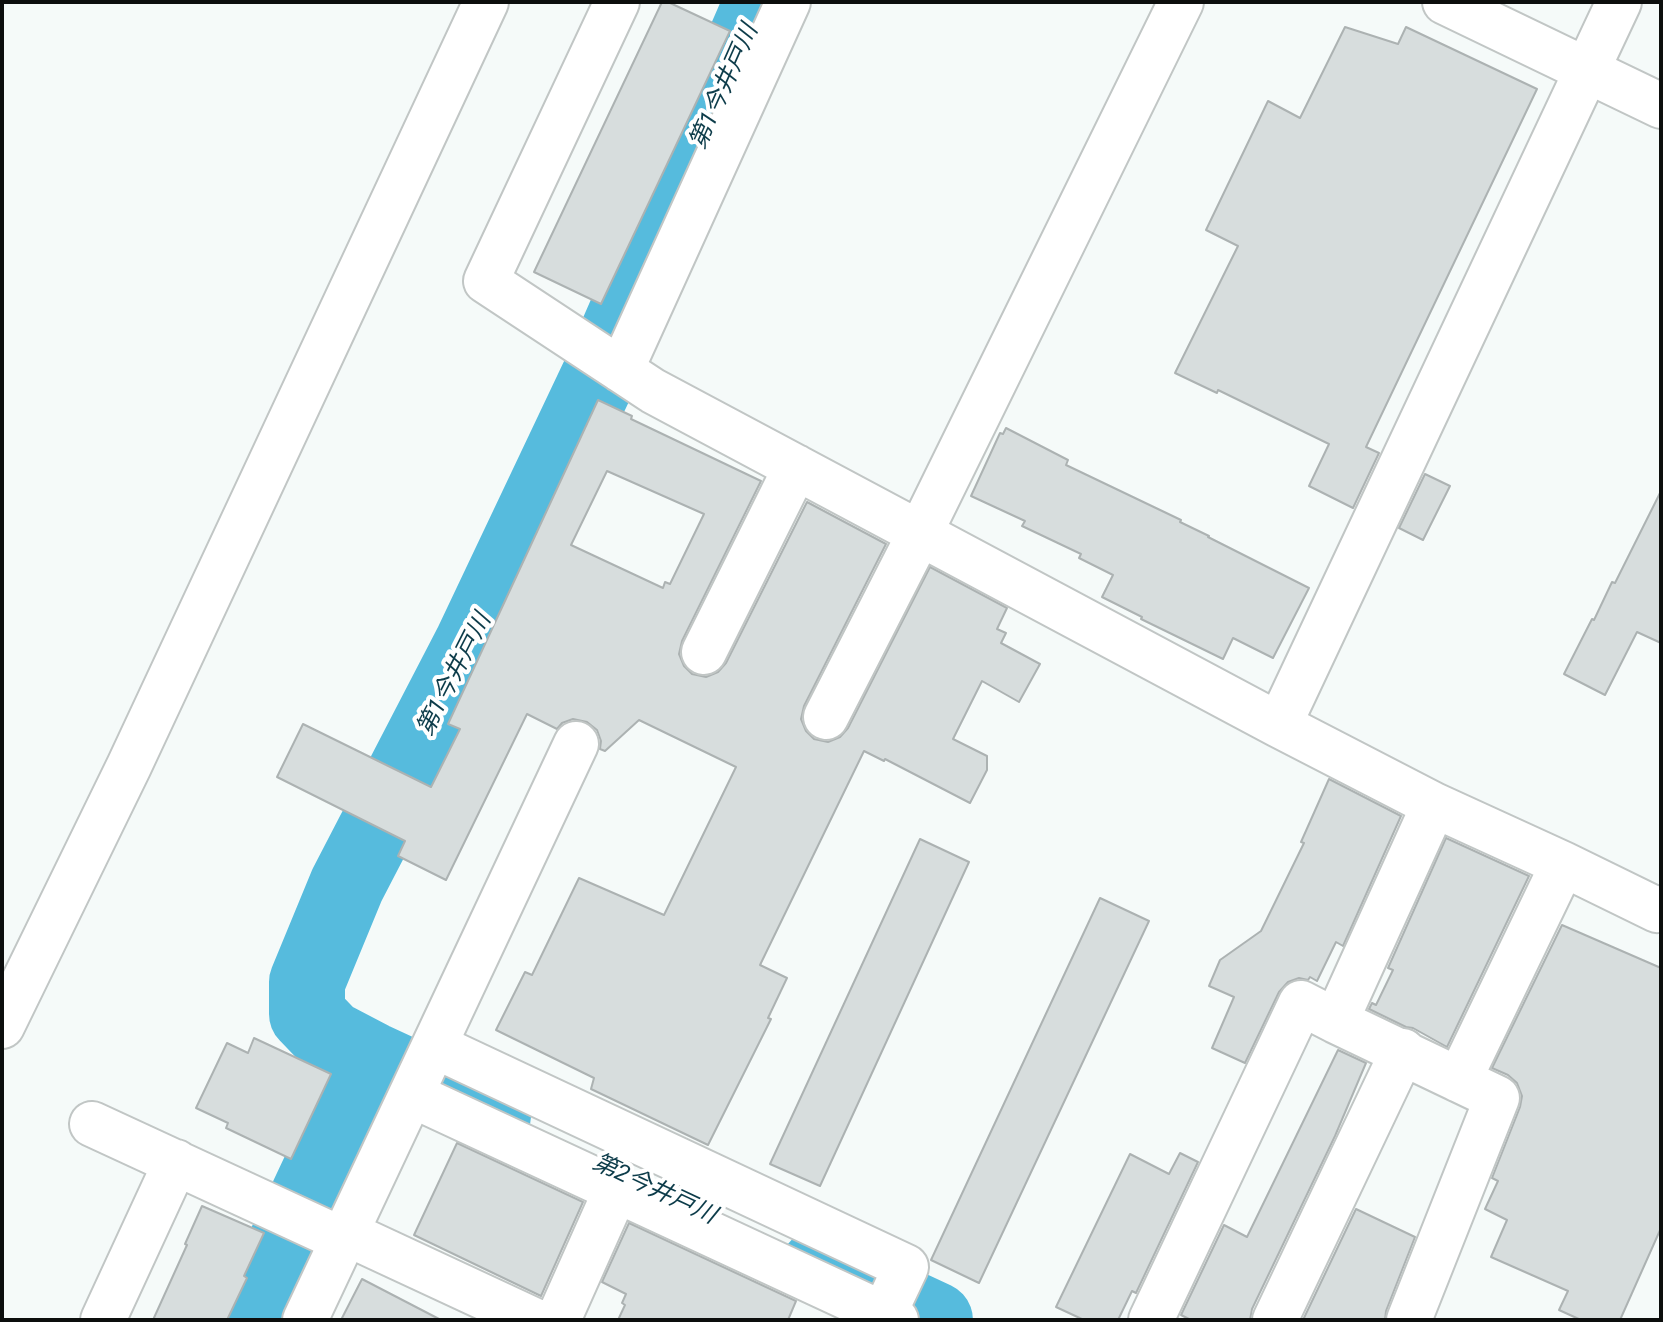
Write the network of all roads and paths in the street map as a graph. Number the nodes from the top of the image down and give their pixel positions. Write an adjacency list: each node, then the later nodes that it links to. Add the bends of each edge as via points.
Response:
1 (486, 2): 20 (street)
2 (617, 2): 9 (street, via 486,281)
3 (788, 2): 9 (street)
4 (1181, 2): 11 (street)
5 (1445, 2): 7 (street)
6 (1619, 2): 7 (street)
7 (1586, 70): 8 (street); 14 (street)
8 (1661, 106)
9 (620, 369): 10 (street)
10 (796, 467): 11 (street); 12 (street)
11 (920, 533): 13 (street); 14 (street)
12 (704, 652)
13 (826, 717)
14 (1279, 725): 16 (street)
15 (576, 744): 21 (street)
16 (1434, 805): 17 (street); 19 (street)
17 (1563, 864): 18 (street); 23 (street)
18 (1661, 908)
19 (1336, 1021): 22 (street); 34 (street, via 1301,1003)
20 (2, 1026)
21 (434, 1048): 24 (street); 29 (street, via 906,1267)
22 (1403, 1051): 23 (street); 35 (street)
23 (1459, 1080): 36 (street, via 1497,1098)
24 (413, 1094): 27 (street); 28 (street)
25 (92, 1124): 26 (street)
26 (177, 1163): 28 (street); 30 (street)
27 (616, 1190): 29 (street); 33 (street)
28 (343, 1237): 31 (street); 32 (street)
29 (887, 1318)
30 (103, 1320)
31 (305, 1320)
32 (533, 1320)
33 (558, 1320)
34 (1151, 1320)
35 (1275, 1320)
36 (1409, 1320)

